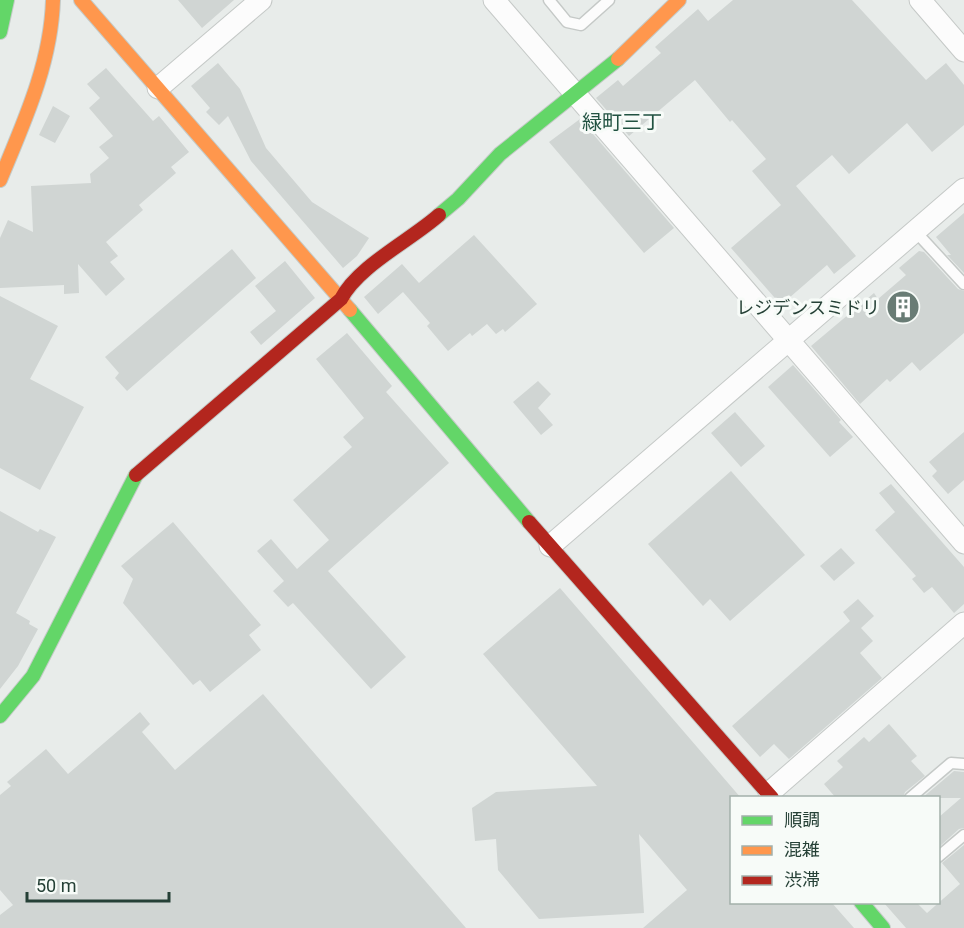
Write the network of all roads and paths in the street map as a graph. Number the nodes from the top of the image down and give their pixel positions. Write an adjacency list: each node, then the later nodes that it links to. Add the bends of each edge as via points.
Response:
1 (7, 0): 10 (main road)
2 (53, 0): 14 (main road, via 50,40 42,69)
3 (81, 0): 12 (main road)
4 (261, 0): 12 (street)
5 (494, 0): 13 (street)
6 (549, 0): 7 (lane, via 567,21 581,25)
7 (609, 0)
8 (679, 0): 13 (main road, via 627,51)
9 (920, 0): 11 (street)
10 (0, 32)
11 (964, 51)
12 (158, 88): 18 (main road)
13 (575, 93): 18 (main road, via 500,154 427,226 373,265 346,289); 19 (street)
14 (0, 180)
15 (961, 197): 16 (street)
16 (915, 231): 17 (lane); 19 (street)
17 (964, 284)
18 (341, 299): 21 (main road); 23 (main road, via 134,477 33,676)
19 (787, 340): 20 (street); 21 (street)
20 (964, 543)
21 (550, 546): 25 (main road)
22 (964, 623): 25 (street)
23 (0, 716)
24 (964, 764): 26 (lane, via 951,763)
25 (771, 795)
26 (912, 796)
27 (964, 835): 28 (lane)
28 (940, 856)
29 (863, 904): 30 (main road, via 876,910)
30 (883, 928)

